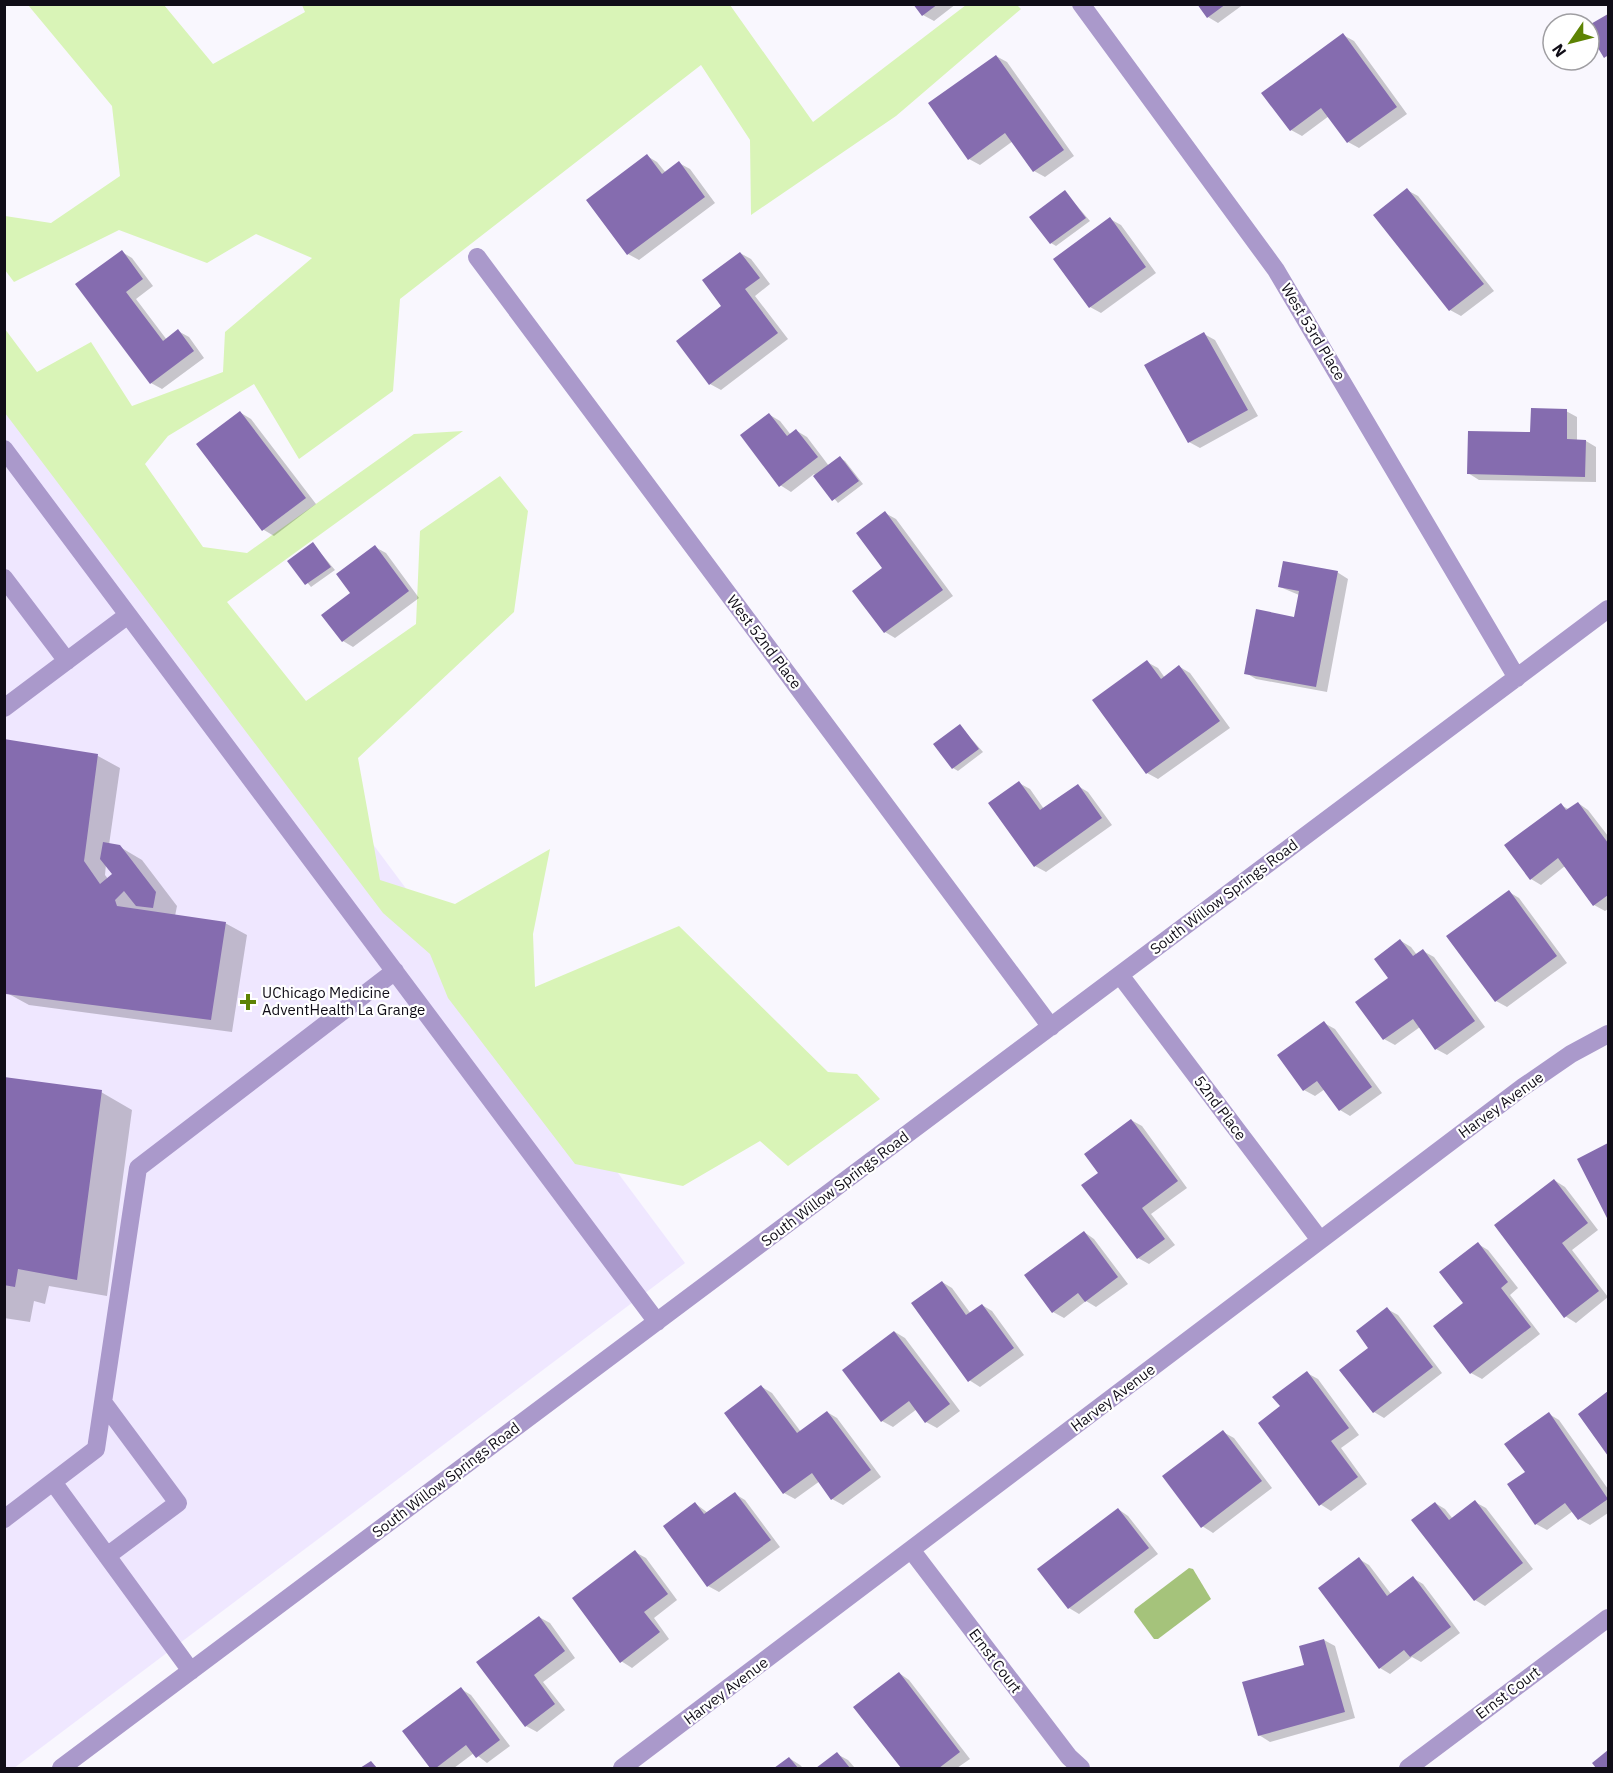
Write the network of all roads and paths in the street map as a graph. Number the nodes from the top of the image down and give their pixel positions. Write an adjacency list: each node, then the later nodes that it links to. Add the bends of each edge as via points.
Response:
1 (1081, 4): 8 (street, West 53rd Place, via 1276,270)
2 (477, 256): 12 (street, West 52nd Place)
3 (4, 449): 6 (street)
4 (4, 578): 7 (street)
5 (1608, 609): 8 (street, South Willow Springs Road)
6 (128, 615): 7 (street); 10 (street)
7 (67, 661): 9 (street)
8 (1517, 678): 11 (street, South Willow Springs Road)
9 (4, 708)
10 (395, 971): 15 (street); 16 (street, via 138,1168)
11 (1120, 975): 12 (street, South Willow Springs Road); 14 (street, 52nd Place)
12 (1051, 1027): 15 (street, South Willow Springs Road)
13 (1608, 1034): 14 (street, Harvey Avenue, via 1523,1087)
14 (1320, 1240): 19 (street, Harvey Avenue)
15 (657, 1322): 22 (street, South Willow Springs Road)
16 (103, 1402): 17 (street, via 96,1449); 20 (street, via 178,1503)
17 (53, 1482): 18 (street); 20 (street)
18 (4, 1519)
19 (912, 1551): 24 (street, Harvey Avenue); 25 (street, Ernst Court)
20 (107, 1557): 22 (street)
21 (1608, 1618): 26 (street, Ernst Court)
22 (191, 1671): 23 (street, South Willow Springs Road)
23 (61, 1768)
24 (622, 1768)
25 (1081, 1768)
26 (1408, 1768)

